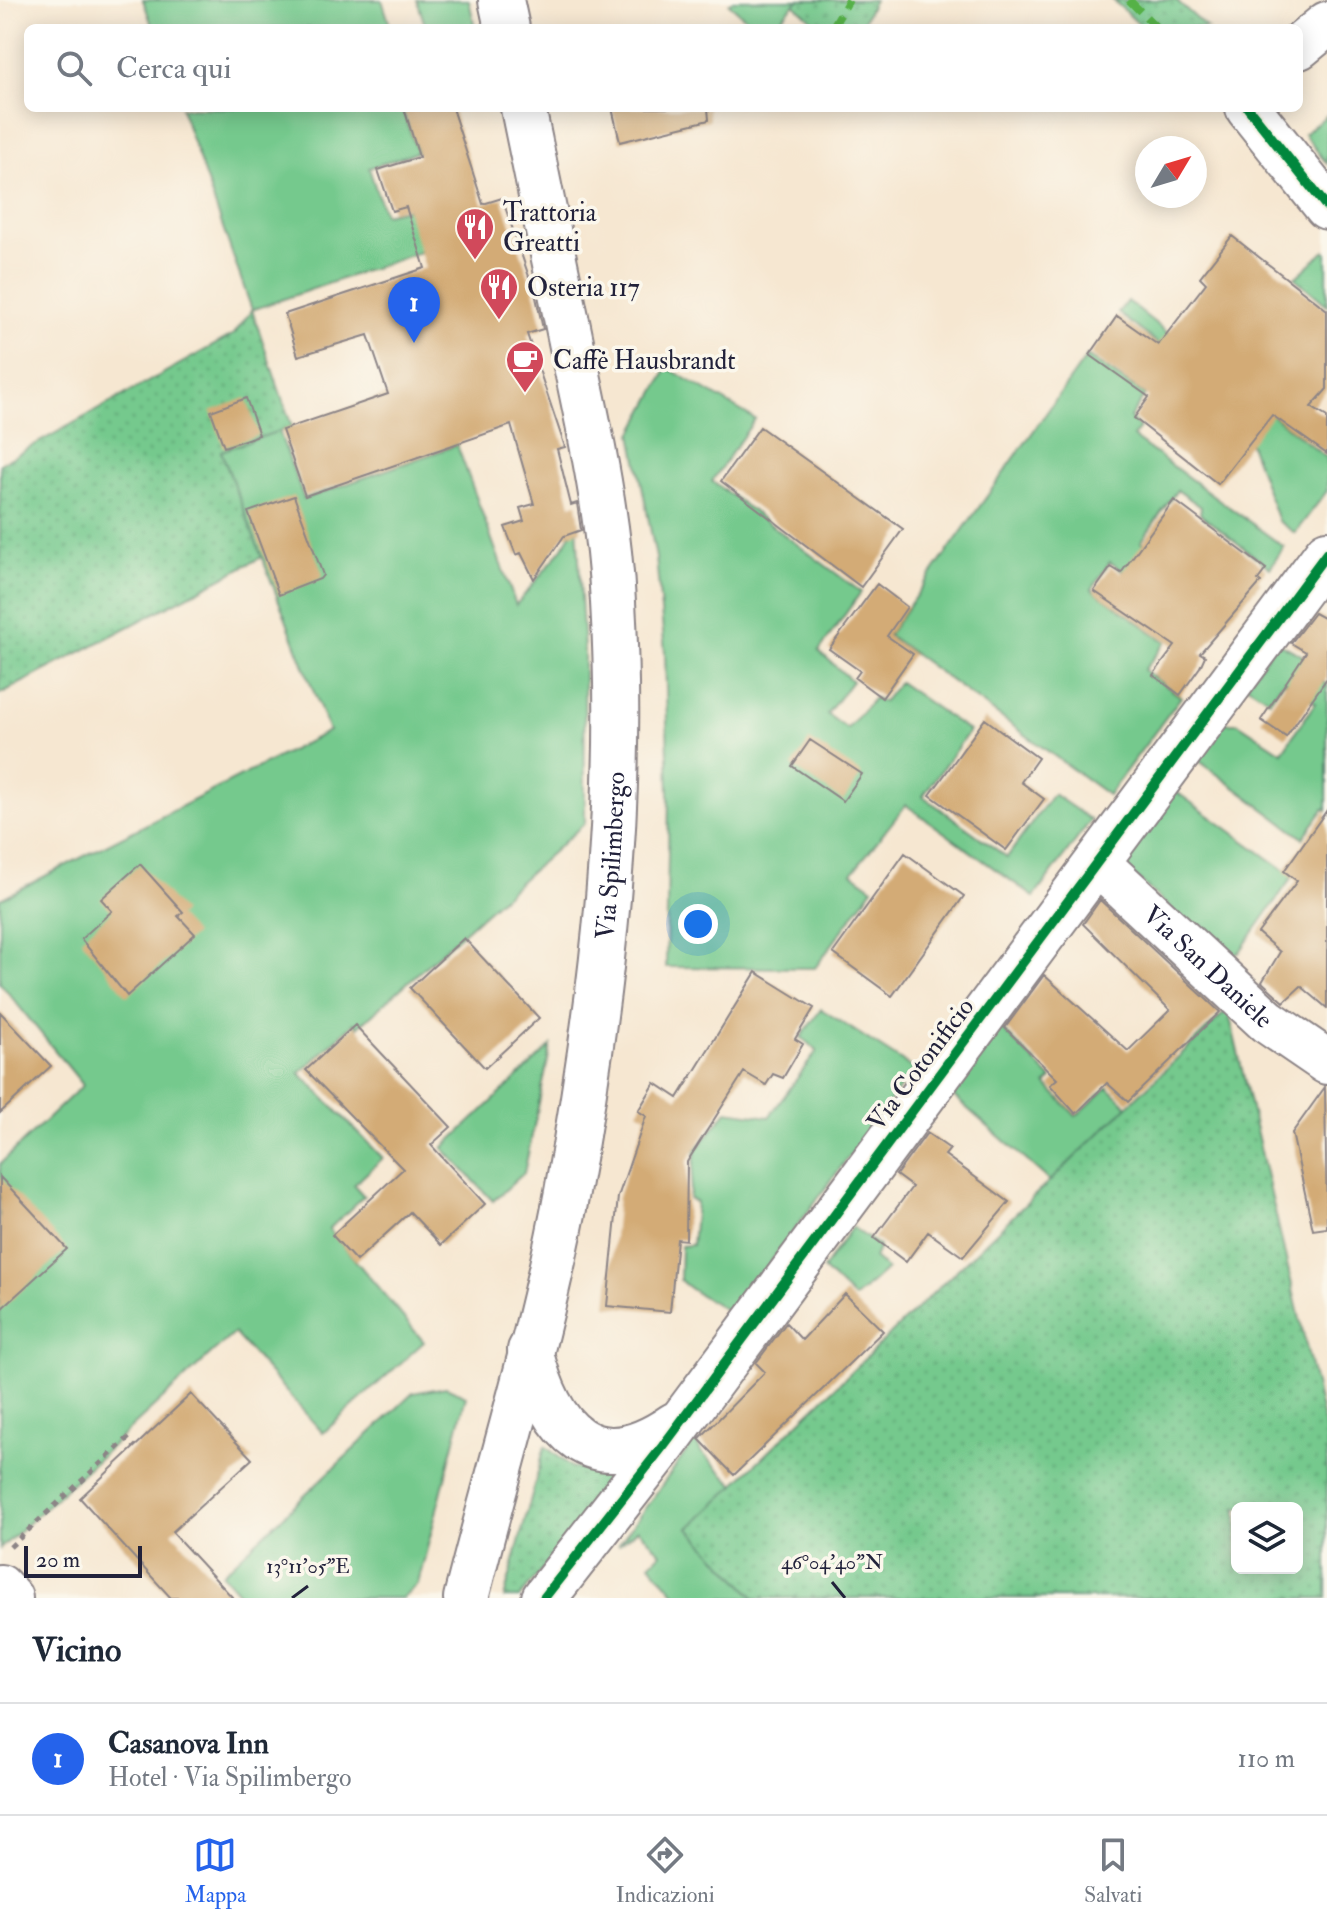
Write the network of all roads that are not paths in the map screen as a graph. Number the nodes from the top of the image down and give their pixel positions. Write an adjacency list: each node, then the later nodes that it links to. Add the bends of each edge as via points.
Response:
1 (501, 0): 2 (street)
2 (506, 24)
3 (1327, 24): 4 (street)
4 (1303, 44)
5 (524, 112): 11 (street, Via Spilimbergo, via 595,452 613,598 618,749 614,858 602,964 567,1194)
6 (1251, 112): 7 (street)
7 (1327, 207)
8 (1327, 553): 9 (street, Via Cotonificio)
9 (1097, 863): 10 (street, Via San Daniele, via 1267,1021); 12 (street, Via Cotonificio)
10 (1327, 1062)
11 (530, 1350): 12 (street, via 549,1407 572,1437 624,1449 653,1440); 16 (street, Via Spilimbergo)
12 (683, 1419): 14 (street, Via Cotonificio)
13 (0, 1587): 15 (street)
14 (562, 1590)
15 (10, 1598)
16 (466, 1598)

